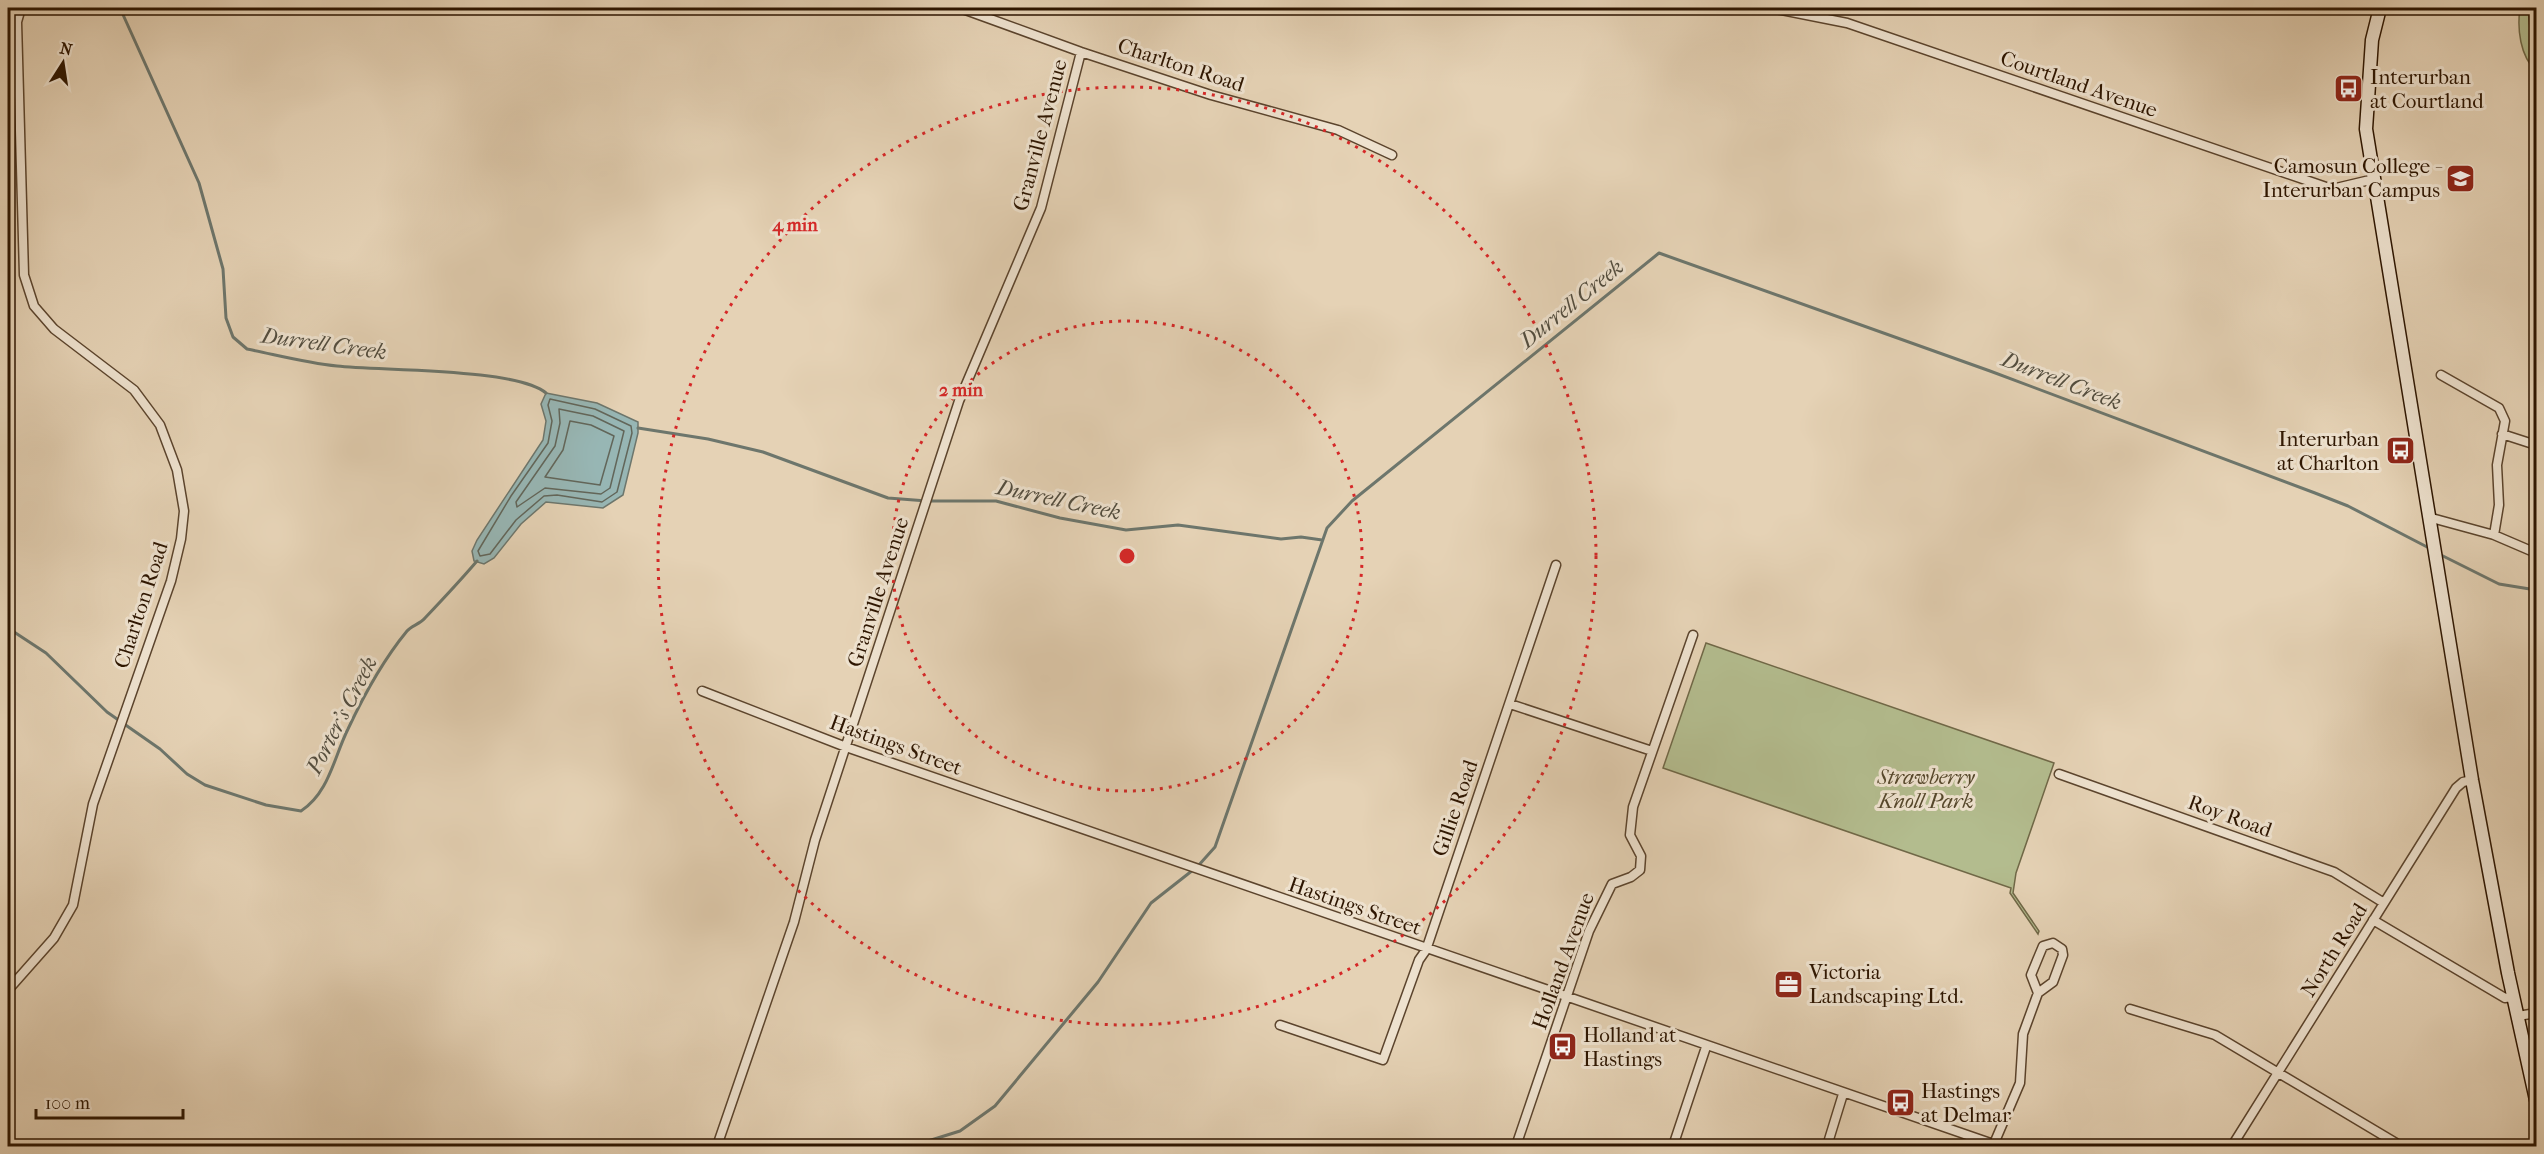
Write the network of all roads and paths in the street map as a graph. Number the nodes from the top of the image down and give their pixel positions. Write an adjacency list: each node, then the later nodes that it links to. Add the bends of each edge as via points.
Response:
1 (21, 8): 25 (street, Charlton Road, via 17,22 24,275 34,306 54,328 134,390 160,425 177,470 184,511 171,581 93,804 73,904 54,938)
2 (960, 8): 5 (street, Charlton Road)
3 (1771, 8): 7 (street, Courtland Avenue, via 1847,23 2332,189)
4 (2380, 8): 7 (main road, via 2372,40 2366,129)
5 (1081, 52): 6 (street, Charlton Road, via 1211,95 1338,130); 18 (street, Granville Avenue, via 1041,208 959,402)
6 (1392, 154)
7 (2374, 179): 11 (main road)
8 (2441, 375): 9 (street, via 2499,408 2505,421)
9 (2502, 434): 10 (street); 12 (street)
10 (2536, 445)
11 (2428, 517): 12 (street); 21 (main road)
12 (2494, 535): 13 (street)
13 (2536, 553)
14 (1556, 565): 17 (street, Gillie Road)
15 (1693, 635): 19 (street, Holland Avenue)
16 (702, 691): 18 (street, Hastings Street)
17 (1510, 704): 19 (street); 24 (street, Gillie Road)
18 (846, 747): 24 (street, Hastings Street); 37 (street, Granville Avenue, via 814,840 794,922)
19 (1652, 751): 28 (street, Holland Avenue, via 1631,822 1630,835 1641,856 1640,870 1612,884 1606,893)
20 (2060, 774): 22 (street, Roy Road, via 2334,872)
21 (2472, 780): 22 (street, North Road, via 2456,788); 27 (main road)
22 (2384, 903): 23 (street, North Road)
23 (2373, 920): 27 (street, via 2505,998); 34 (street, North Road)
24 (1426, 950): 28 (street, Hastings Street); 32 (street, Gillie Road, via 1383,1060)
25 (8, 990)
26 (2038, 993): 26 (street, via 2053,982 2063,955 2062,949 2053,943 2043,946 2031,975); 41 (street, via 2023,1034 2020,1083)
27 (2514, 997): 30 (main road)
28 (1567, 999): 33 (street, Hastings Street); 38 (street, Holland Avenue)
29 (2130, 1010): 34 (street, via 2215,1035)
30 (2518, 1016): 31 (street, via 2530,1014); 36 (main road)
31 (2536, 1018)
32 (1280, 1025)
33 (1706, 1047): 35 (street, Hastings Street); 39 (street)
34 (2279, 1071): 42 (street, North Road); 43 (street)
35 (1843, 1094): 40 (street); 41 (street, Hastings Street)
36 (2536, 1101)
37 (717, 1146)
38 (1516, 1146)
39 (1673, 1146)
40 (1827, 1146)
41 (1995, 1146)
42 (2232, 1146)
43 (2401, 1146)

